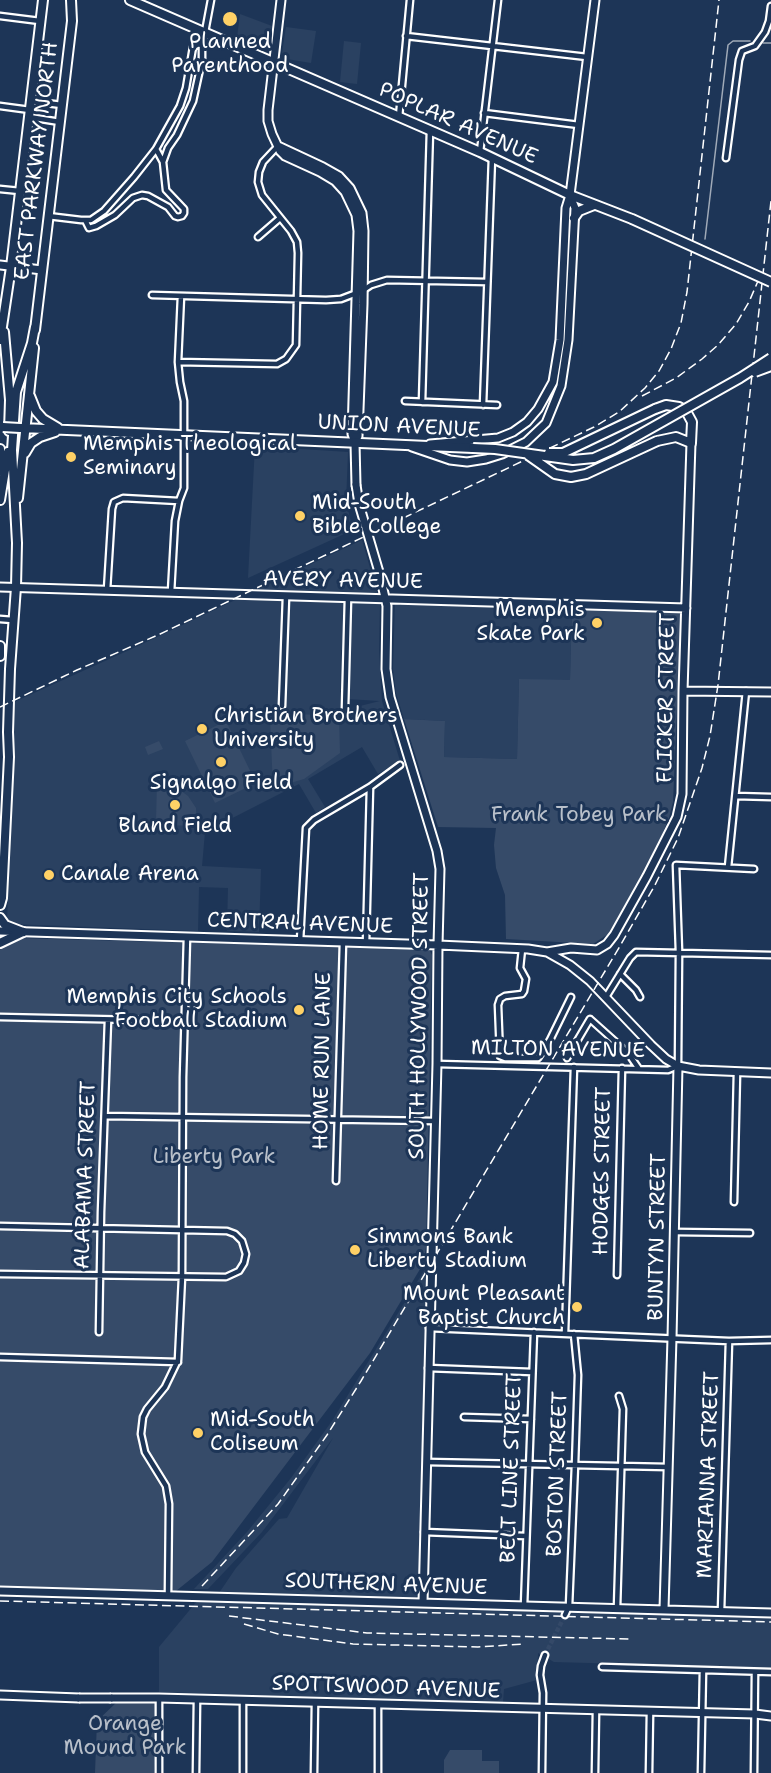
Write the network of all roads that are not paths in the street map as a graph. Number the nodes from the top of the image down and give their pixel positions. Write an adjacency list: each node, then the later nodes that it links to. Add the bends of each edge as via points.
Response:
1 (43, 0): 14 (main road, EAST PARKWAY NORTH)
2 (70, 0): 12 (main road, EAST PARKWAY NORTH)
3 (75, 0): 12 (main road)
4 (130, 0): 10 (main road, POPLAR AVENUE)
5 (211, 0): 15 (street)
6 (281, 0): 19 (street)
7 (410, 0): 16 (street)
8 (498, 0): 17 (street)
9 (595, 0): 18 (street)
10 (148, 4): 15 (main road, POPLAR AVENUE)
11 (771, 6): 32 (street, via 765,32 755,46 742,51 738,60)
12 (72, 13): 20 (main road, EAST PARKWAY NORTH)
13 (0, 16): 14 (street)
14 (40, 21): 22 (main road, EAST PARKWAY NORTH)
15 (206, 32): 19 (main road, POPLAR AVENUE)
16 (406, 36): 17 (street); 24 (street)
17 (492, 46): 18 (street); 23 (street)
18 (587, 57): 26 (street)
19 (273, 63): 24 (main road, POPLAR AVENUE); 28 (street, via 268,120)
20 (62, 105): 22 (street); 25 (main road, EAST PARKWAY NORTH)
21 (0, 106): 22 (street)
22 (30, 109): 25 (street); 35 (main road, EAST PARKWAY NORTH)
23 (484, 113): 26 (street); 30 (street)
24 (399, 117): 27 (main road, POPLAR AVENUE)
25 (60, 122): 38 (main road, EAST PARKWAY NORTH)
26 (579, 124): 36 (street)
27 (430, 130): 30 (main road, POPLAR AVENUE); 48 (street)
28 (278, 146): 39 (street, via 263,162 258,182 262,195); 51 (street, SOUTH HOLLYWOOD STREET, via 339,176 350,188 362,213 364,231)
29 (156, 149): 33 (street); 33 (street, via 180,106 193,47 199,44 202,60 193,101); 41 (street, via 104,211)
30 (480, 152): 31 (main road, POPLAR AVENUE)
31 (492, 157): 36 (main road, POPLAR AVENUE); 49 (street)
32 (726, 158)
33 (163, 162): 41 (street, via 166,190 184,209 182,216 175,216 168,207 142,195 96,226 89,228)
34 (0, 189): 35 (street)
35 (20, 191): 44 (main road, EAST PARKWAY NORTH)
36 (570, 195): 37 (main road, POPLAR AVENUE); 40 (street); 46 (street)
37 (595, 205): 40 (main road, via 587,206); 50 (main road, POPLAR AVENUE, bridge)
38 (48, 216): 41 (street); 45 (main road, EAST PARKWAY NORTH)
39 (280, 218): 42 (street); 54 (street, via 297,242)
40 (574, 218): 47 (street)
41 (85, 220)
42 (258, 237)
43 (0, 265): 44 (street)
44 (10, 267): 45 (street); 55 (main road, EAST PARKWAY NORTH)
45 (42, 270): 56 (main road, EAST PARKWAY NORTH)
46 (563, 270): 47 (street); 57 (street)
47 (572, 270): 58 (street)
48 (426, 281): 49 (street); 51 (street, via 387,280); 69 (street)
49 (487, 282): 70 (street)
50 (771, 282)
51 (360, 292): 54 (street, via 341,299); 77 (street, SOUTH HOLLYWOOD STREET)
52 (152, 295): 53 (street)
53 (181, 296): 54 (street); 63 (street)
54 (297, 300): 63 (street, via 296,345 277,364)
55 (5, 310): 59 (main road); 84 (main road, via 10,400 7,464)
56 (35, 327): 66 (main road); 86 (main road, via 16,392 12,464)
57 (560, 327): 58 (street); 68 (street, via 557,366)
58 (569, 327): 72 (street, via 565,366)
59 (2, 331): 60 (main road); 61 (main road)
60 (0, 340)
61 (0, 355)
62 (771, 358): 65 (main road, UNION AVENUE, bridge)
63 (178, 362): 76 (street)
64 (771, 366): 65 (main road, UNION AVENUE, bridge)
65 (740, 378): 81 (main road, UNION AVENUE, bridge, via 594,458 573,460)
66 (29, 393): 74 (main road); 75 (main road, via 43,419)
67 (405, 401): 69 (street)
68 (544, 401): 72 (street); 79 (street, via 527,422 498,438)
69 (422, 402): 70 (street)
70 (483, 405): 71 (street)
71 (497, 405)
72 (554, 406): 79 (street, via 546,423 526,442 486,459 450,460)
73 (2, 426): 74 (main road, UNION AVENUE, bridge)
74 (23, 428): 75 (main road, UNION AVENUE); 82 (main road)
75 (62, 430): 76 (main road, UNION AVENUE); 82 (main road, via 31,443)
76 (185, 435): 77 (main road, UNION AVENUE); 85 (street)
77 (355, 443): 79 (main road, UNION AVENUE); 93 (street, SOUTH HOLLYWOOD STREET, bridge, via 359,504)
78 (691, 443): 81 (main road, bridge, via 676,437 657,441 586,474 571,477 555,474); 81 (main road, bridge, via 692,422 686,411 666,405 562,453); 94 (street, FLICKER STREET)
79 (410, 446): 81 (main road, UNION AVENUE, bridge)
80 (0, 449): 83 (main road)
81 (526, 454)
82 (22, 460): 86 (main road)
83 (0, 471)
84 (0, 500)
85 (179, 501): 89 (street, via 123,498 114,502); 90 (street)
86 (16, 520): 88 (main road)
87 (0, 586): 88 (street, AVERY AVENUE)
88 (15, 587): 89 (street, AVERY AVENUE); 96 (main road)
89 (107, 590): 90 (street, AVERY AVENUE)
90 (171, 592): 91 (street, AVERY AVENUE)
91 (286, 597): 92 (street, AVERY AVENUE); 102 (street)
92 (348, 598): 93 (street, AVERY AVENUE); 103 (street)
93 (386, 598): 94 (street, AVERY AVENUE); 119 (street, SOUTH HOLLYWOOD STREET, via 390,697 440,869)
94 (686, 608): 99 (street, FLICKER STREET)
95 (0, 619): 96 (street)
96 (13, 620): 110 (main road)
97 (0, 646): 98 (main road)
98 (0, 656)
99 (683, 691): 100 (street); 121 (street, FLICKER STREET, via 682,794 676,817 647,876 607,944 597,950 571,948)
100 (746, 691): 101 (street); 106 (street)
101 (771, 692)
102 (282, 706)
103 (345, 709)
104 (400, 765): 105 (street)
105 (370, 786): 115 (street, via 306,828); 118 (street)
106 (736, 796): 107 (street); 108 (street)
107 (771, 797)
108 (728, 867): 109 (street); 122 (street, BUNTYN STREET, via 676,865)
109 (754, 869)
110 (0, 905)
111 (0, 918): 113 (main road, via 5,925)
112 (0, 931): 113 (street, CENTRAL AVENUE)
113 (23, 932): 114 (street, CENTRAL AVENUE); 117 (main road)
114 (187, 937): 115 (street, CENTRAL AVENUE); 130 (street)
115 (300, 941): 116 (street, CENTRAL AVENUE)
116 (343, 942): 118 (street, CENTRAL AVENUE); 141 (street, HOME RUN LANE)
117 (0, 943)
118 (366, 943): 119 (street, CENTRAL AVENUE)
119 (438, 945): 120 (street, CENTRAL AVENUE); 132 (street, SOUTH HOLLYWOOD STREET)
120 (522, 949): 121 (street, CENTRAL AVENUE); 125 (street, via 524,991 505,996 498,1005 500,1056 538,1058)
121 (547, 952): 126 (street, CENTRAL AVENUE, via 570,964)
122 (679, 952): 123 (street); 124 (street, via 636,953); 133 (street, BUNTYN STREET)
123 (771, 955)
124 (620, 974): 126 (street); 127 (street)
125 (571, 997)
126 (606, 997): 133 (street, CENTRAL AVENUE, via 651,1046)
127 (639, 997)
128 (0, 1017): 129 (street)
129 (108, 1020): 130 (street); 139 (street, ALABAMA STREET)
130 (184, 1021): 140 (street)
131 (567, 1058): 136 (street, via 590,1019 628,1053)
132 (437, 1064): 134 (street, MILTON AVENUE); 142 (street, SOUTH HOLLYWOOD STREET)
133 (678, 1066): 136 (street, MILTON AVENUE, via 668,1070); 137 (street, CENTRAL AVENUE); 148 (street, BUNTYN STREET)
134 (574, 1067): 135 (street, MILTON AVENUE); 157 (street)
135 (622, 1068): 136 (street, MILTON AVENUE); 152 (street, HODGES STREET)
136 (639, 1069)
137 (737, 1072): 138 (street, CENTRAL AVENUE); 144 (street)
138 (771, 1073)
139 (105, 1116): 140 (street); 146 (street, ALABAMA STREET)
140 (183, 1118): 141 (street); 147 (street)
141 (339, 1120): 142 (street); 143 (street, HOME RUN LANE)
142 (436, 1121): 154 (street, SOUTH HOLLYWOOD STREET)
143 (336, 1181)
144 (735, 1202)
145 (0, 1226): 146 (street)
146 (100, 1228): 147 (street); 151 (street, ALABAMA STREET)
147 (182, 1229): 153 (street); 153 (street, via 231,1232 239,1237 246,1254 244,1263 231,1276)
148 (675, 1232): 149 (street); 159 (street, BUNTYN STREET)
149 (750, 1233)
150 (0, 1274): 151 (street)
151 (100, 1275): 153 (street); 155 (street, ALABAMA STREET)
152 (617, 1275)
153 (182, 1277): 163 (street)
154 (429, 1328): 156 (street); 164 (street, SOUTH HOLLYWOOD STREET)
155 (99, 1332)
156 (534, 1332): 157 (street); 165 (street, BELT LINE STREET)
157 (565, 1333): 158 (street)
158 (574, 1334): 159 (street); 171 (street, BOSTON STREET, via 578,1375)
159 (672, 1338): 161 (street); 173 (street, BUNTYN STREET)
160 (771, 1340): 161 (street)
161 (729, 1341): 183 (street, MARIANNA STREET)
162 (0, 1357): 163 (street)
163 (178, 1362): 177 (street, via 165,1387 147,1408 141,1434 145,1452 166,1486 170,1504)
164 (429, 1368): 165 (street); 169 (street, SOUTH HOLLYWOOD STREET)
165 (532, 1372): 168 (street, BELT LINE STREET)
166 (619, 1396): 172 (street, via 623,1409)
167 (464, 1417): 168 (street)
168 (531, 1419): 170 (street, BELT LINE STREET)
169 (427, 1462): 170 (street); 174 (street, SOUTH HOLLYWOOD STREET)
170 (530, 1464): 171 (street); 175 (street, BELT LINE STREET)
171 (575, 1465): 172 (street); 180 (street, BOSTON STREET)
172 (622, 1466): 173 (street); 181 (street)
173 (668, 1467): 182 (street, BUNTYN STREET)
174 (424, 1532): 175 (street); 178 (street, SOUTH HOLLYWOOD STREET)
175 (525, 1536): 179 (street, BELT LINE STREET)
176 (0, 1590): 177 (street, SOUTHERN AVENUE)
177 (168, 1595): 178 (street, SOUTHERN AVENUE)
178 (423, 1602): 179 (street, SOUTHERN AVENUE)
179 (524, 1606): 180 (street, SOUTHERN AVENUE)
180 (569, 1606): 181 (street, SOUTHERN AVENUE); 185 (street, BOSTON STREET)
181 (617, 1608): 182 (street, SOUTHERN AVENUE)
182 (664, 1609): 183 (street, SOUTHERN AVENUE)
183 (721, 1611): 184 (street, SOUTHERN AVENUE)
184 (771, 1613)
185 (565, 1615)
186 (545, 1655): 197 (street, via 540,1675)
187 (602, 1667): 188 (street)
188 (703, 1670): 189 (street); 200 (street)
189 (755, 1672): 190 (street); 201 (street)
190 (771, 1672)
191 (0, 1695): 192 (street, SPOTTSWOOD AVENUE, bridge)
192 (159, 1698): 193 (street, SPOTTSWOOD AVENUE); 203 (street)
193 (197, 1699): 194 (street, SPOTTSWOOD AVENUE); 204 (street)
194 (243, 1700): 195 (street, SPOTTSWOOD AVENUE); 205 (street)
195 (315, 1702): 196 (street, SPOTTSWOOD AVENUE); 206 (street)
196 (378, 1705): 197 (street, SPOTTSWOOD AVENUE); 207 (street)
197 (543, 1709): 198 (street, SPOTTSWOOD AVENUE); 208 (street)
198 (596, 1710): 199 (street, SPOTTSWOOD AVENUE); 209 (street)
199 (650, 1712): 200 (street, SPOTTSWOOD AVENUE); 210 (street)
200 (702, 1714): 201 (street, SPOTTSWOOD AVENUE); 211 (street)
201 (755, 1714): 202 (street, SPOTTSWOOD AVENUE); 212 (street)
202 (771, 1716)
203 (159, 1773)
204 (196, 1773)
205 (243, 1773)
206 (314, 1773)
207 (378, 1773)
208 (542, 1773)
209 (595, 1773)
210 (649, 1773)
211 (701, 1773)
212 (754, 1773)

